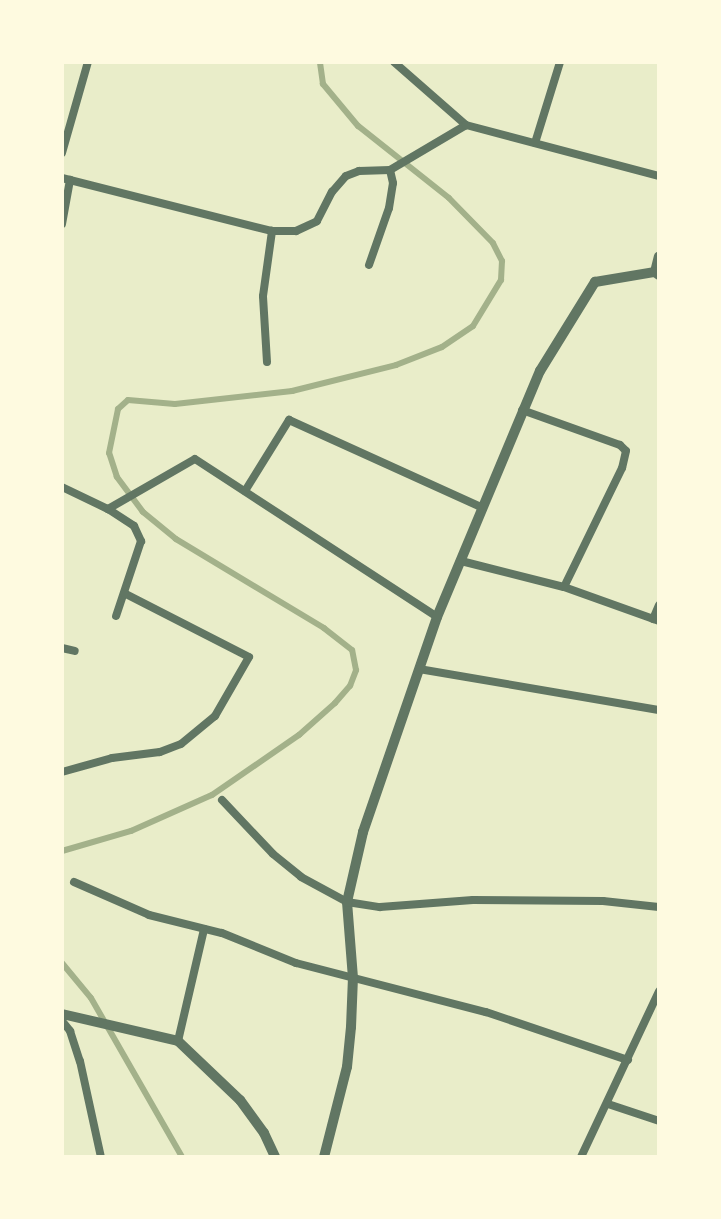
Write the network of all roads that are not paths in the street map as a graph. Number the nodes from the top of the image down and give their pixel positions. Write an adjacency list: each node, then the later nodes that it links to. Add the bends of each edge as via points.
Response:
1 (88, 62): 6 (street)
2 (394, 62): 4 (street)
3 (560, 62): 5 (street)
4 (466, 125): 5 (street); 7 (street)
5 (535, 143): 8 (street)
6 (62, 153)
7 (393, 167): 11 (street, via 346,176 308,228); 13 (street, via 389,208)
8 (659, 176)
9 (66, 179): 10 (street); 11 (street)
10 (62, 224)
11 (272, 231): 15 (street, via 263,296)
12 (659, 256): 14 (street)
13 (369, 265)
14 (657, 273): 16 (street, via 595,282)
15 (267, 362)
16 (522, 410): 20 (street); 22 (street, via 626,451)
17 (62, 487): 19 (street)
18 (245, 491): 19 (street, via 195,459); 20 (street, via 289,420); 26 (street)
19 (112, 507): 23 (street, via 141,541)
20 (483, 508): 21 (street)
21 (461, 561): 22 (street); 26 (street)
22 (564, 587): 27 (street)
23 (124, 593): 25 (street); 32 (street, via 249,657 215,716 181,744)
24 (659, 605): 27 (street)
25 (116, 616)
26 (437, 617): 30 (street)
27 (656, 620)
28 (62, 648): 29 (street)
29 (75, 651)
30 (419, 669): 31 (street); 35 (street, via 363,832)
31 (659, 710)
32 (62, 772)
33 (222, 800): 35 (street, via 301,877)
34 (74, 882): 37 (street, via 149,915)
35 (347, 902): 36 (street, via 380,907 587,900); 38 (street)
36 (659, 907)
37 (204, 929): 38 (street); 42 (street)
38 (353, 978): 43 (street, via 486,1012); 48 (street, via 347,1067)
39 (659, 991): 43 (street)
40 (62, 1014): 42 (street)
41 (62, 1021): 46 (street, via 80,1061)
42 (178, 1041): 47 (street, via 240,1100)
43 (628, 1060): 44 (street)
44 (608, 1104): 45 (street); 49 (street)
45 (659, 1121)
46 (101, 1157)
47 (275, 1157)
48 (324, 1157)
49 (581, 1157)

